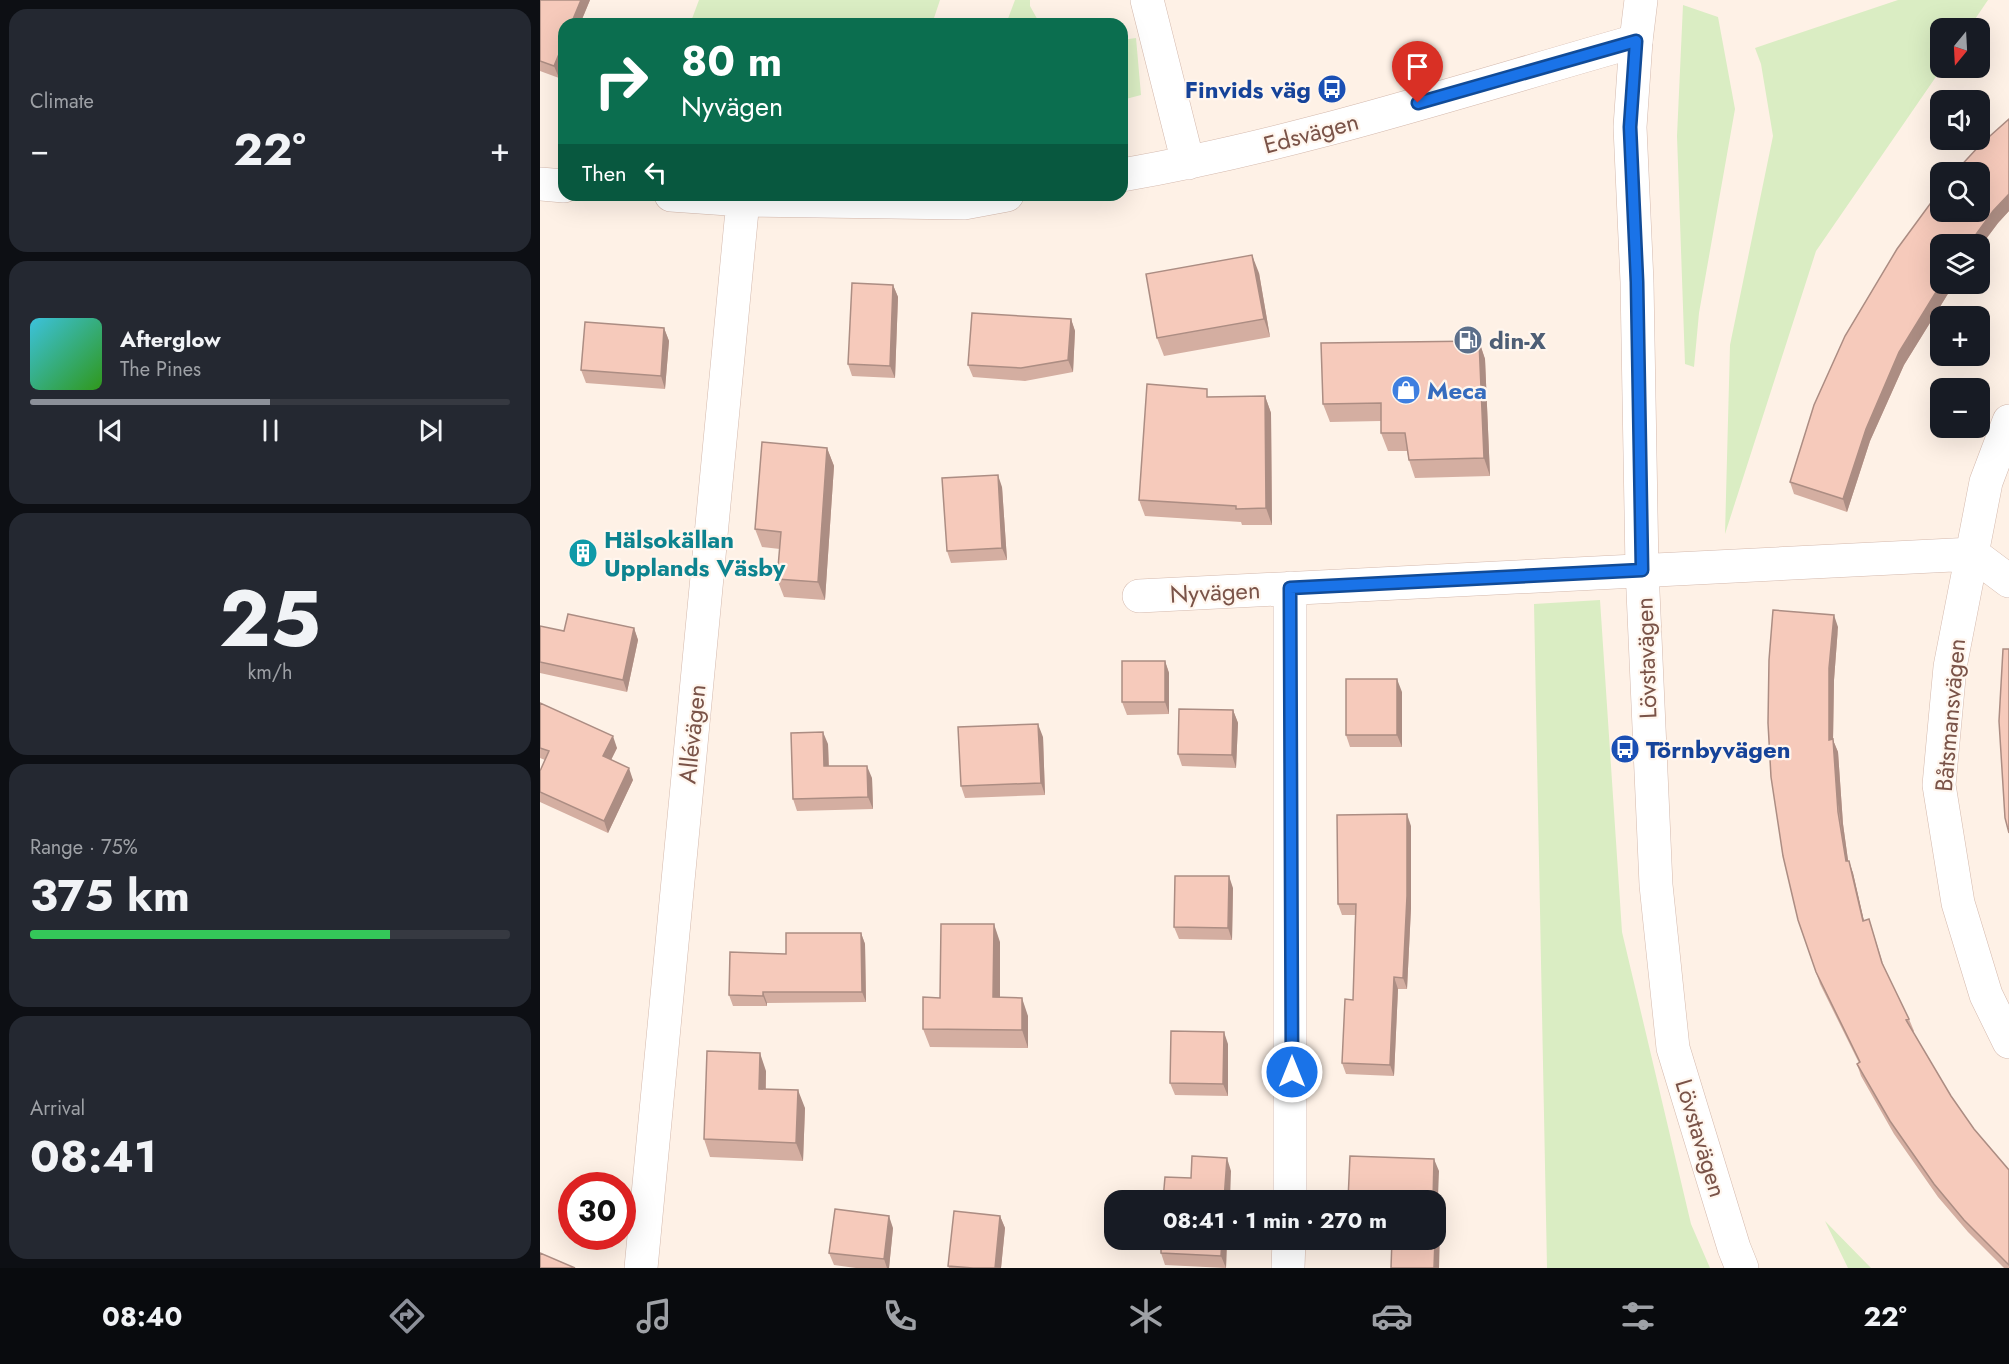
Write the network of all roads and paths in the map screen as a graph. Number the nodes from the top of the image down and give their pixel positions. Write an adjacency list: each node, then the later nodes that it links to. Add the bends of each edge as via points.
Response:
1 (1147, 0): 4 (street)
2 (1641, 0): 3 (street, Lövstavägen)
3 (1636, 41): 4 (street, Edsvägen, via 1287,141); 12 (street, Lövstavägen, via 1630,127)
4 (1188, 164): 5 (street, Edsvägen)
5 (1128, 174)
6 (540, 184): 7 (street)
7 (558, 186)
8 (743, 201): 9 (street); 19 (street, Allévägen)
9 (975, 201)
10 (2009, 421): 11 (street, Båtsmansvägen, via 1986,482)
11 (1973, 554): 12 (street); 13 (street); 16 (street, Båtsmansvägen, via 1950,668 1939,785 1958,903 1986,995)
12 (1642, 570): 14 (street, Nyvägen); 21 (street, Lövstavägen, via 1656,885 1673,1048)
13 (2009, 581)
14 (1290, 588): 15 (street, Nyvägen); 17 (street, Nyvägen)
15 (1139, 596)
16 (2009, 1042)
17 (1290, 1190)
18 (1289, 1250): 20 (street)
19 (641, 1268)
20 (1288, 1268)
21 (1742, 1268)

